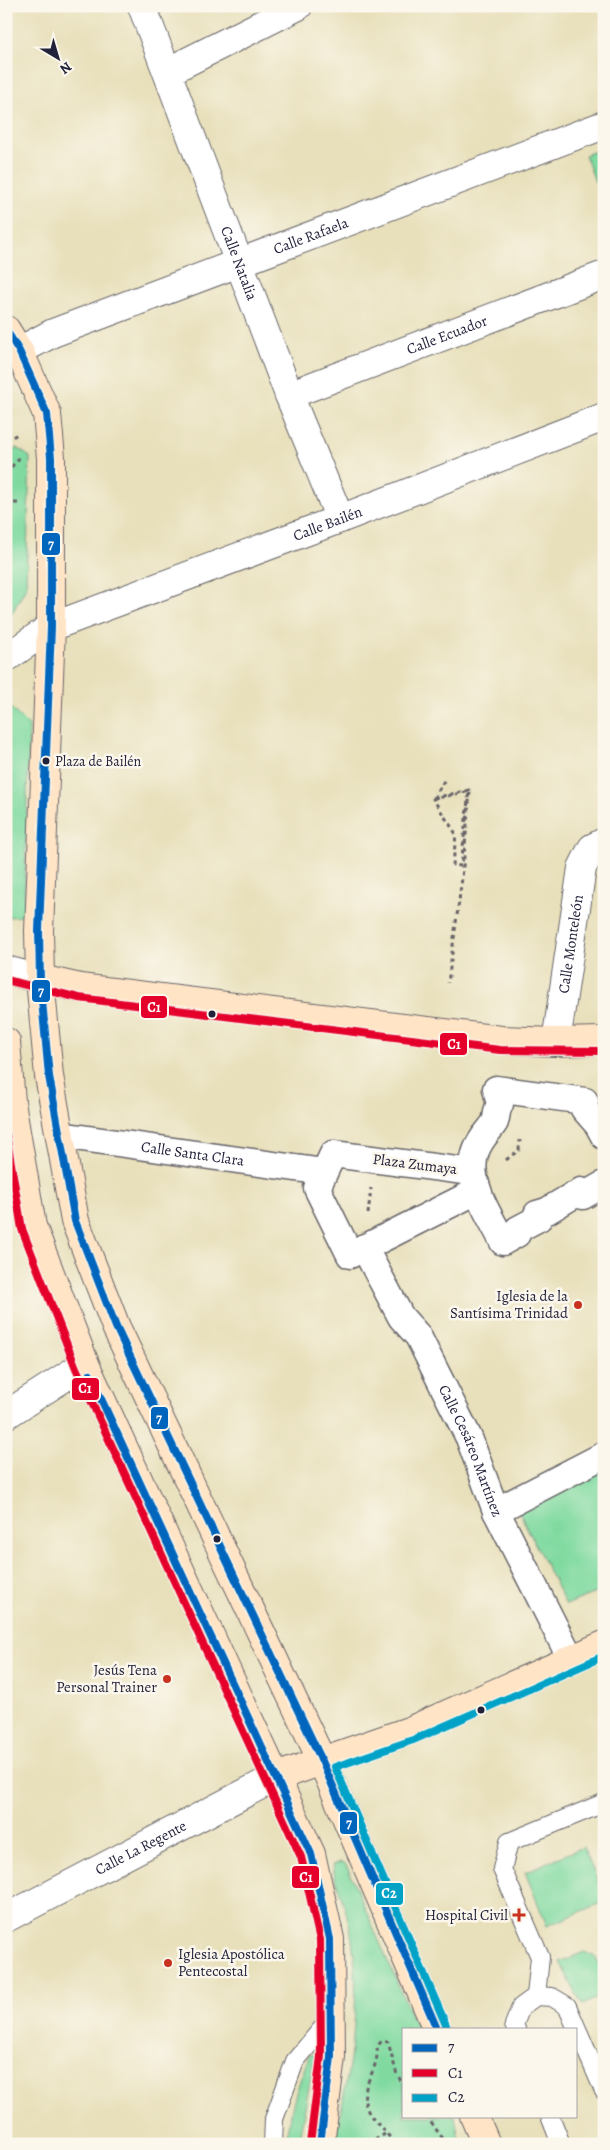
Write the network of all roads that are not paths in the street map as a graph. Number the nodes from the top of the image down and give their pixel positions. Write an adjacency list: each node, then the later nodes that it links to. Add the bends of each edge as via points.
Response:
1 (142, 6): 3 (street, Calle Natalia)
2 (298, 6): 3 (street)
3 (168, 71): 5 (street, Calle Natalia)
4 (604, 126): 5 (street, Calle Rafaela)
5 (240, 262): 7 (street, Calle Rafaela, via 53,332); 8 (street, Calle Natalia)
6 (604, 275): 8 (street, Calle Ecuador)
7 (12, 340): 11 (main road, via 47,414 51,458)
8 (289, 395): 10 (street, Calle Natalia)
9 (604, 417): 10 (street, Calle Bailén)
10 (340, 520): 11 (street, Calle Bailén)
11 (51, 627): 12 (street, Calle Bailén); 15 (main road)
12 (6, 658)
13 (598, 845): 18 (street, Calle Monteleón, via 582,868)
14 (6, 970): 15 (street)
15 (40, 979): 18 (main road, via 80,988 501,1040); 20 (main road, via 49,1076)
16 (604, 1041): 18 (main road)
17 (6, 1042): 19 (main road)
18 (556, 1042)
19 (9, 1102): 26 (main road, via 32,1226)
20 (60, 1135): 22 (street, Calle Santa Clara); 32 (main road, via 75,1221 116,1327)
21 (604, 1136): 23 (street, via 584,1109 585,1101 496,1089 500,1104 496,1121 484,1134 475,1152)
22 (324, 1172): 23 (street, Plaza Zumaya, via 334,1154); 25 (street, Plaza Zumaya, via 317,1188 350,1255)
23 (475, 1183): 24 (street, via 503,1242 517,1234 518,1228 539,1218 537,1214 581,1191 583,1196); 25 (street, Plaza Zumaya, via 475,1192)
24 (604, 1184)
25 (364, 1247): 29 (street, Calle Cesáreo Martínez, via 401,1317 418,1336 470,1438)
26 (85, 1364): 27 (street); 33 (main road)
27 (6, 1415)
28 (604, 1455): 29 (street)
29 (496, 1511): 31 (street, Calle Cesáreo Martínez)
30 (604, 1645): 31 (main road)
31 (571, 1660): 32 (main road, via 409,1731)
32 (322, 1761): 33 (main road); 38 (main road)
33 (276, 1778): 35 (street, Calle La Regente); 37 (main road, via 311,1854 330,1939)
34 (604, 1803): 36 (lane, via 509,1842 502,1869 540,1957)
35 (6, 1918)
36 (536, 1996): 39 (lane, via 521,2007); 40 (lane, via 552,1997 567,2006)
37 (331, 2018): 45 (lane, via 295,2061 274,2119); 46 (main road, via 331,2057)
38 (437, 2028)
39 (516, 2028)
40 (577, 2028)
41 (578, 2031): 42 (lane)
42 (604, 2091)
43 (475, 2118): 47 (main road)
44 (551, 2118): 48 (lane)
45 (273, 2144)
46 (320, 2144)
47 (486, 2144)
48 (561, 2144)

